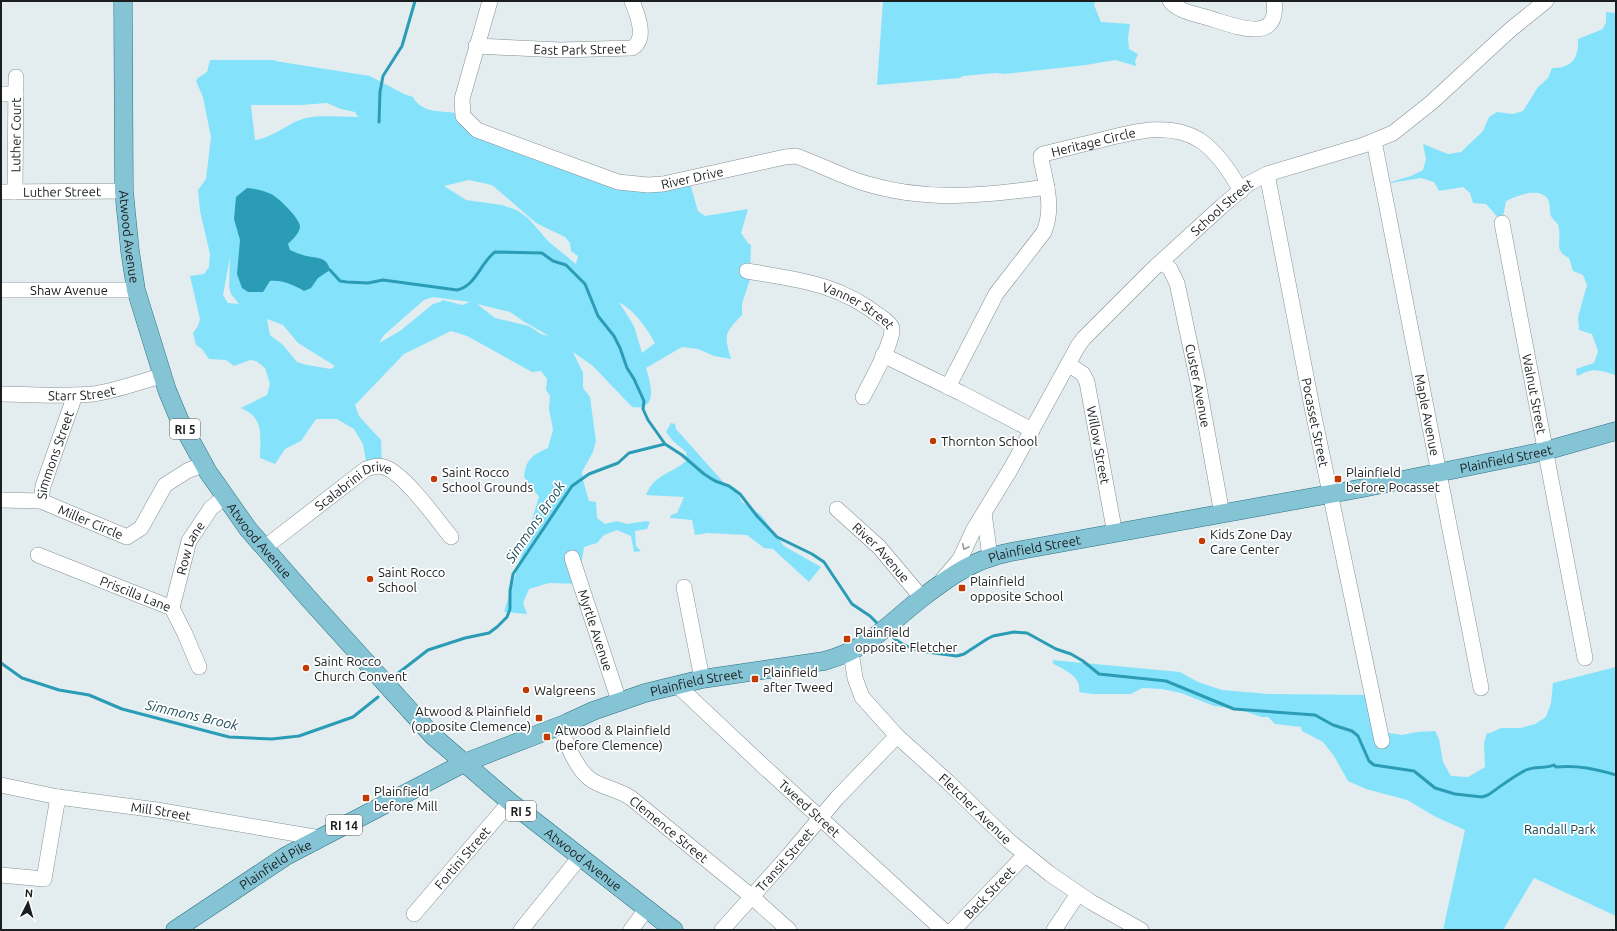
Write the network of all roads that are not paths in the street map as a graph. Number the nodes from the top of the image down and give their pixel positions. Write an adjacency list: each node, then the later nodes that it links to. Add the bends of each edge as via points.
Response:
1 (123, 1): 13 (main road, Atwood Avenue / RI 5)
2 (490, 1): 7 (street, River Drive)
3 (632, 1): 7 (street, East Park Street, via 640,33 636,46 632,48 560,50)
4 (1170, 1): 5 (street, via 1183,11 1252,30 1266,27 1271,22)
5 (1274, 1)
6 (1546, 1): 10 (street, School Street, via 1399,130)
7 (476, 46): 12 (street, River Drive, via 462,98 463,116 476,130 618,182 648,186 663,184 796,156 863,183 922,195 976,196)
8 (16, 77): 9 (street, Luther Court)
9 (8, 94): 15 (street, Luther Court)
10 (1374, 141): 11 (street, School Street); 32 (street, Maple Avenue)
11 (1267, 174): 14 (street, School Street, via 1248,184); 33 (street, Pocasset Street)
12 (1047, 187): 14 (street, Heritage Circle, via 1041,159 1043,154 1129,133 1160,130 1182,133 1200,141 1225,165); 24 (street, Heritage Circle, via 1049,213 1044,232 996,294)
13 (124, 191): 15 (street, Luther Street); 20 (main road, Atwood Avenue / RI 5)
14 (1241, 191): 17 (street, School Street)
15 (8, 192)
16 (1502, 223): 30 (street, Walnut Street)
17 (1162, 262): 22 (street, School Street, via 1084,338); 39 (street, Custer Avenue, via 1170,269 1177,283)
18 (747, 271): 21 (street, Vanner Street, via 809,281 825,286 869,308 892,328)
19 (1, 290): 20 (street, Shaw Avenue)
20 (136, 290): 23 (main road, Atwood Avenue / RI 5)
21 (883, 355): 24 (street, Vanner Street); 27 (street)
22 (1068, 364): 28 (street, School Street); 40 (street, Willow Street, via 1083,374 1087,382)
23 (161, 376): 26 (street, Starr Street, via 114,389); 31 (main road, Atwood Avenue / RI 5, via 179,419)
24 (948, 387): 28 (street, Vanner Street)
25 (1, 394): 26 (street, Starr Street)
26 (75, 395): 36 (street, Simmons Street, via 43,486)
27 (863, 397)
28 (1032, 430): 38 (street, School Street)
29 (1616, 431): 30 (main road, Plainfield Street / RI 14)
30 (1545, 452): 32 (main road, Plainfield Street / RI 14); 50 (street, Walnut Street)
31 (204, 464): 34 (main road, Atwood Avenue / RI 5); 36 (street, Miller Circle, via 165,485 141,528 127,537)
32 (1438, 473): 33 (main road, Plainfield Street / RI 14); 54 (street, Maple Avenue)
33 (1330, 494): 39 (main road, Plainfield Street / RI 14); 58 (street, Pocasset Street)
34 (225, 497): 42 (main road, Atwood Avenue / RI 5); 48 (street, Row Lane, via 211,508 189,541)
35 (1, 500): 36 (street, Simmons Street)
36 (42, 501)
37 (837, 509): 47 (street, River Avenue)
38 (984, 513): 44 (street); 47 (street, School Street, one-way to 47, via 960,559)
39 (1222, 514): 40 (main road, Plainfield Street / RI 14)
40 (1114, 534): 44 (main road, Plainfield Street / RI 14)
41 (451, 537): 42 (street, Scalabrini Drive, via 407,484 391,470 376,466 366,469)
42 (264, 548): 59 (main road, Atwood Avenue / RI 5, via 433,736)
43 (38, 555): 48 (street, Priscilla Lane)
44 (990, 557): 47 (main road, Plainfield Street / RI 14, via 965,569)
45 (572, 558): 55 (street, Myrtle Avenue)
46 (684, 587): 52 (street)
47 (929, 593): 49 (main road, Plainfield Street / RI 14, via 871,640)
48 (172, 608): 51 (street, Priscilla Lane)
49 (850, 652): 52 (main road, Plainfield Street / RI 14, via 824,660); 57 (street, Fletcher Avenue, via 862,697)
50 (1585, 658)
51 (199, 668)
52 (702, 679): 53 (main road, Plainfield Street / RI 14)
53 (677, 685): 55 (main road, Plainfield Street / RI 14); 63 (street, Tweed Street)
54 (1481, 688)
55 (619, 701): 56 (main road, Plainfield Street / RI 14)
56 (560, 725): 59 (main road, Plainfield Street / RI 14); 69 (street, Clemence Street, via 568,748 585,775 631,798)
57 (896, 736): 63 (street, Transit Street); 65 (street, Fletcher Avenue)
58 (1382, 741)
59 (464, 762): 62 (main road, Atwood Avenue / RI 5); 64 (main road, Plainfield Pike / RI 14)
60 (1, 785): 61 (street, Mill Street)
61 (58, 797): 64 (street, Mill Street, via 156,810); 67 (street, via 44,879)
62 (510, 802): 66 (main road, Atwood Avenue / RI 5); 71 (street, Fortini Street)
63 (820, 818): 69 (street, Transit Street); 78 (street, Tweed Street)
64 (320, 838): 72 (main road, Plainfield Pike / RI 14, via 264,869)
65 (1025, 855): 68 (street, Fletcher Avenue); 79 (street, Back Street)
66 (580, 857): 70 (main road, Atwood Avenue / RI 5); 73 (street)
67 (1, 876)
68 (1078, 894): 80 (street); 81 (street, Fletcher Avenue)
69 (751, 896): 76 (street, Transit Street); 77 (street, Clemence Street)
70 (647, 908): 74 (street); 75 (main road, Atwood Avenue / RI 5)
71 (414, 914)
72 (175, 930)
73 (521, 930)
74 (631, 930)
75 (674, 930)
76 (722, 930)
77 (789, 930)
78 (944, 930)
79 (953, 930)
80 (1054, 930)
81 (1141, 930)

